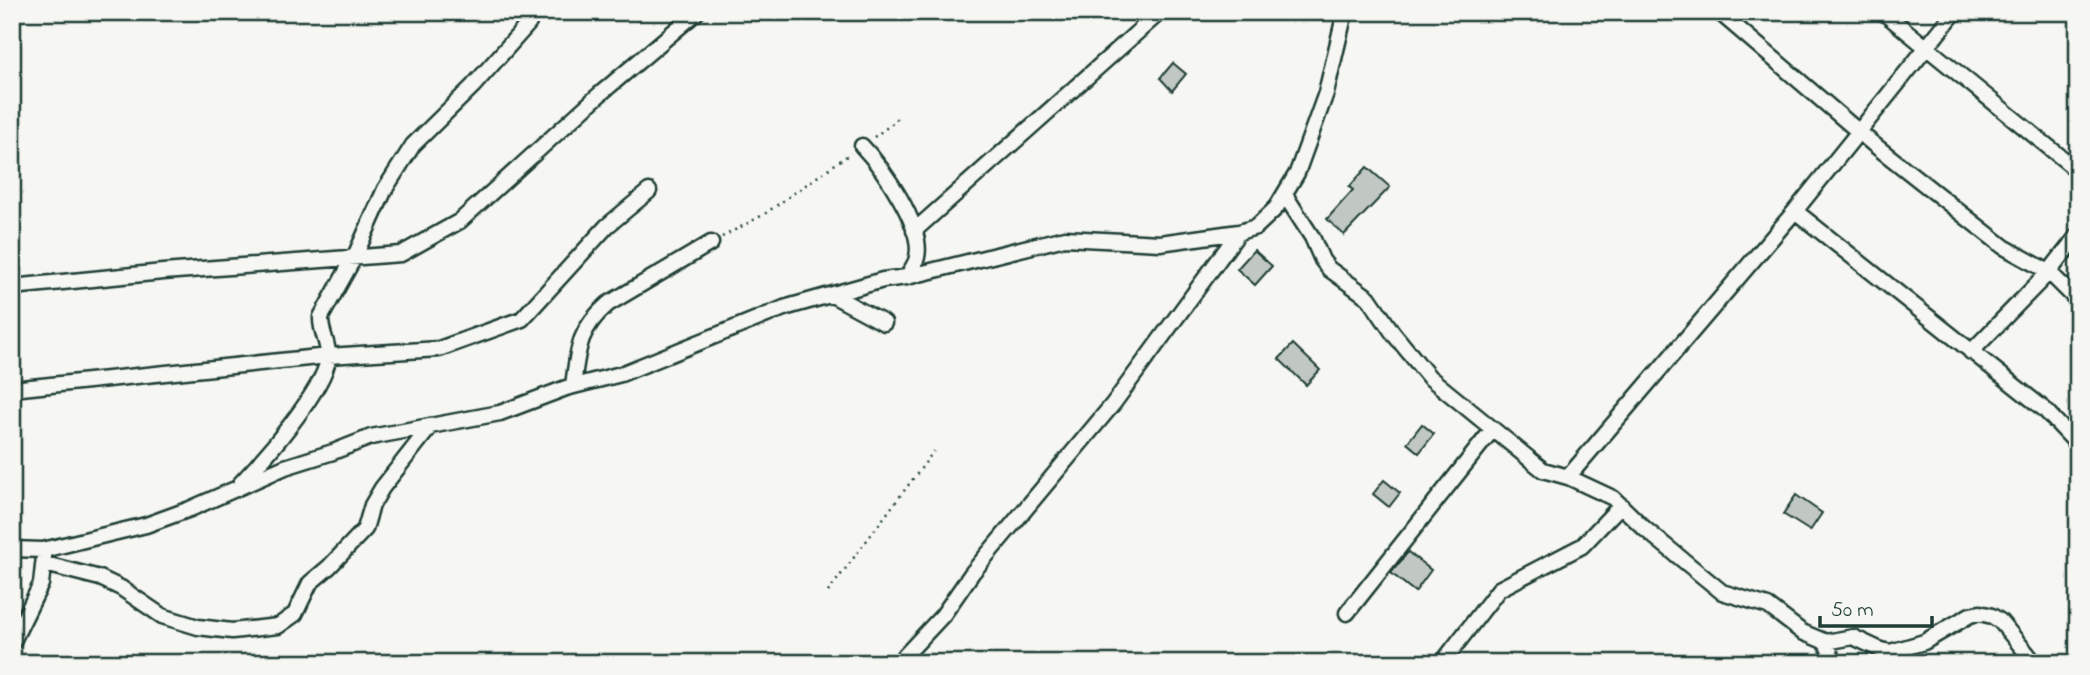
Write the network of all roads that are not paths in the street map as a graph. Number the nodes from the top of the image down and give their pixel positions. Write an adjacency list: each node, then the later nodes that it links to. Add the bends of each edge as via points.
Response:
1 (696, 12): 19 (street, via 460,221 401,254)
2 (1160, 12): 15 (street)
3 (1345, 12): 13 (street, via 1323,104)
4 (1719, 12): 9 (street)
5 (1884, 12): 8 (street)
6 (1955, 12): 8 (street)
7 (529, 23): 19 (street, via 412,145)
8 (1925, 47): 9 (street); 11 (street)
9 (1858, 132): 14 (street); 20 (street, via 2004,247)
10 (862, 146): 15 (street, via 896,190)
11 (2078, 171)
12 (649, 191): 27 (street, via 607,226 522,319 439,349)
13 (1286, 195): 16 (street, via 1256,227); 31 (street, via 1329,269 1369,298 1429,377)
14 (1795, 211): 26 (street); 33 (street)
15 (914, 231): 21 (street, via 917,257)
16 (1239, 232): 21 (street, via 1160,243 1065,237); 41 (street, via 1113,404 972,573 943,615)
17 (2078, 235): 20 (street)
18 (710, 243): 28 (street, via 594,317 579,342)
19 (355, 256): 22 (street); 27 (street, via 321,317)
20 (2049, 272): 24 (street); 26 (street)
21 (907, 277): 23 (street)
22 (12, 287)
23 (832, 295): 25 (street); 28 (street, via 784,308 621,374)
24 (2078, 302)
25 (884, 323)
26 (1971, 352): 32 (street, via 2044,409)
27 (328, 356): 29 (street); 34 (street, via 321,379 281,437)
28 (573, 386): 30 (street, via 500,413)
29 (12, 389)
30 (430, 426): 34 (street, via 371,437); 37 (street, via 382,488 365,529 310,583 295,614 278,626 232,631 198,627 162,616 121,588)
31 (1493, 429): 33 (street, via 1543,470); 38 (street)
32 (2078, 444)
33 (1568, 477): 35 (street)
34 (234, 490): 37 (street, via 146,525)
35 (1621, 505): 39 (street, via 1722,592 1768,606 1802,632); 42 (street, via 1581,546 1499,589)
36 (12, 550): 37 (street)
37 (44, 557): 40 (street, via 41,584)
38 (1347, 613)
39 (1826, 642): 43 (street); 44 (street, via 1853,637 1890,652 1924,642 1962,618 1980,613 2000,621)
40 (12, 643)
41 (898, 663)
42 (1442, 663)
43 (1834, 663)
44 (2035, 663)

